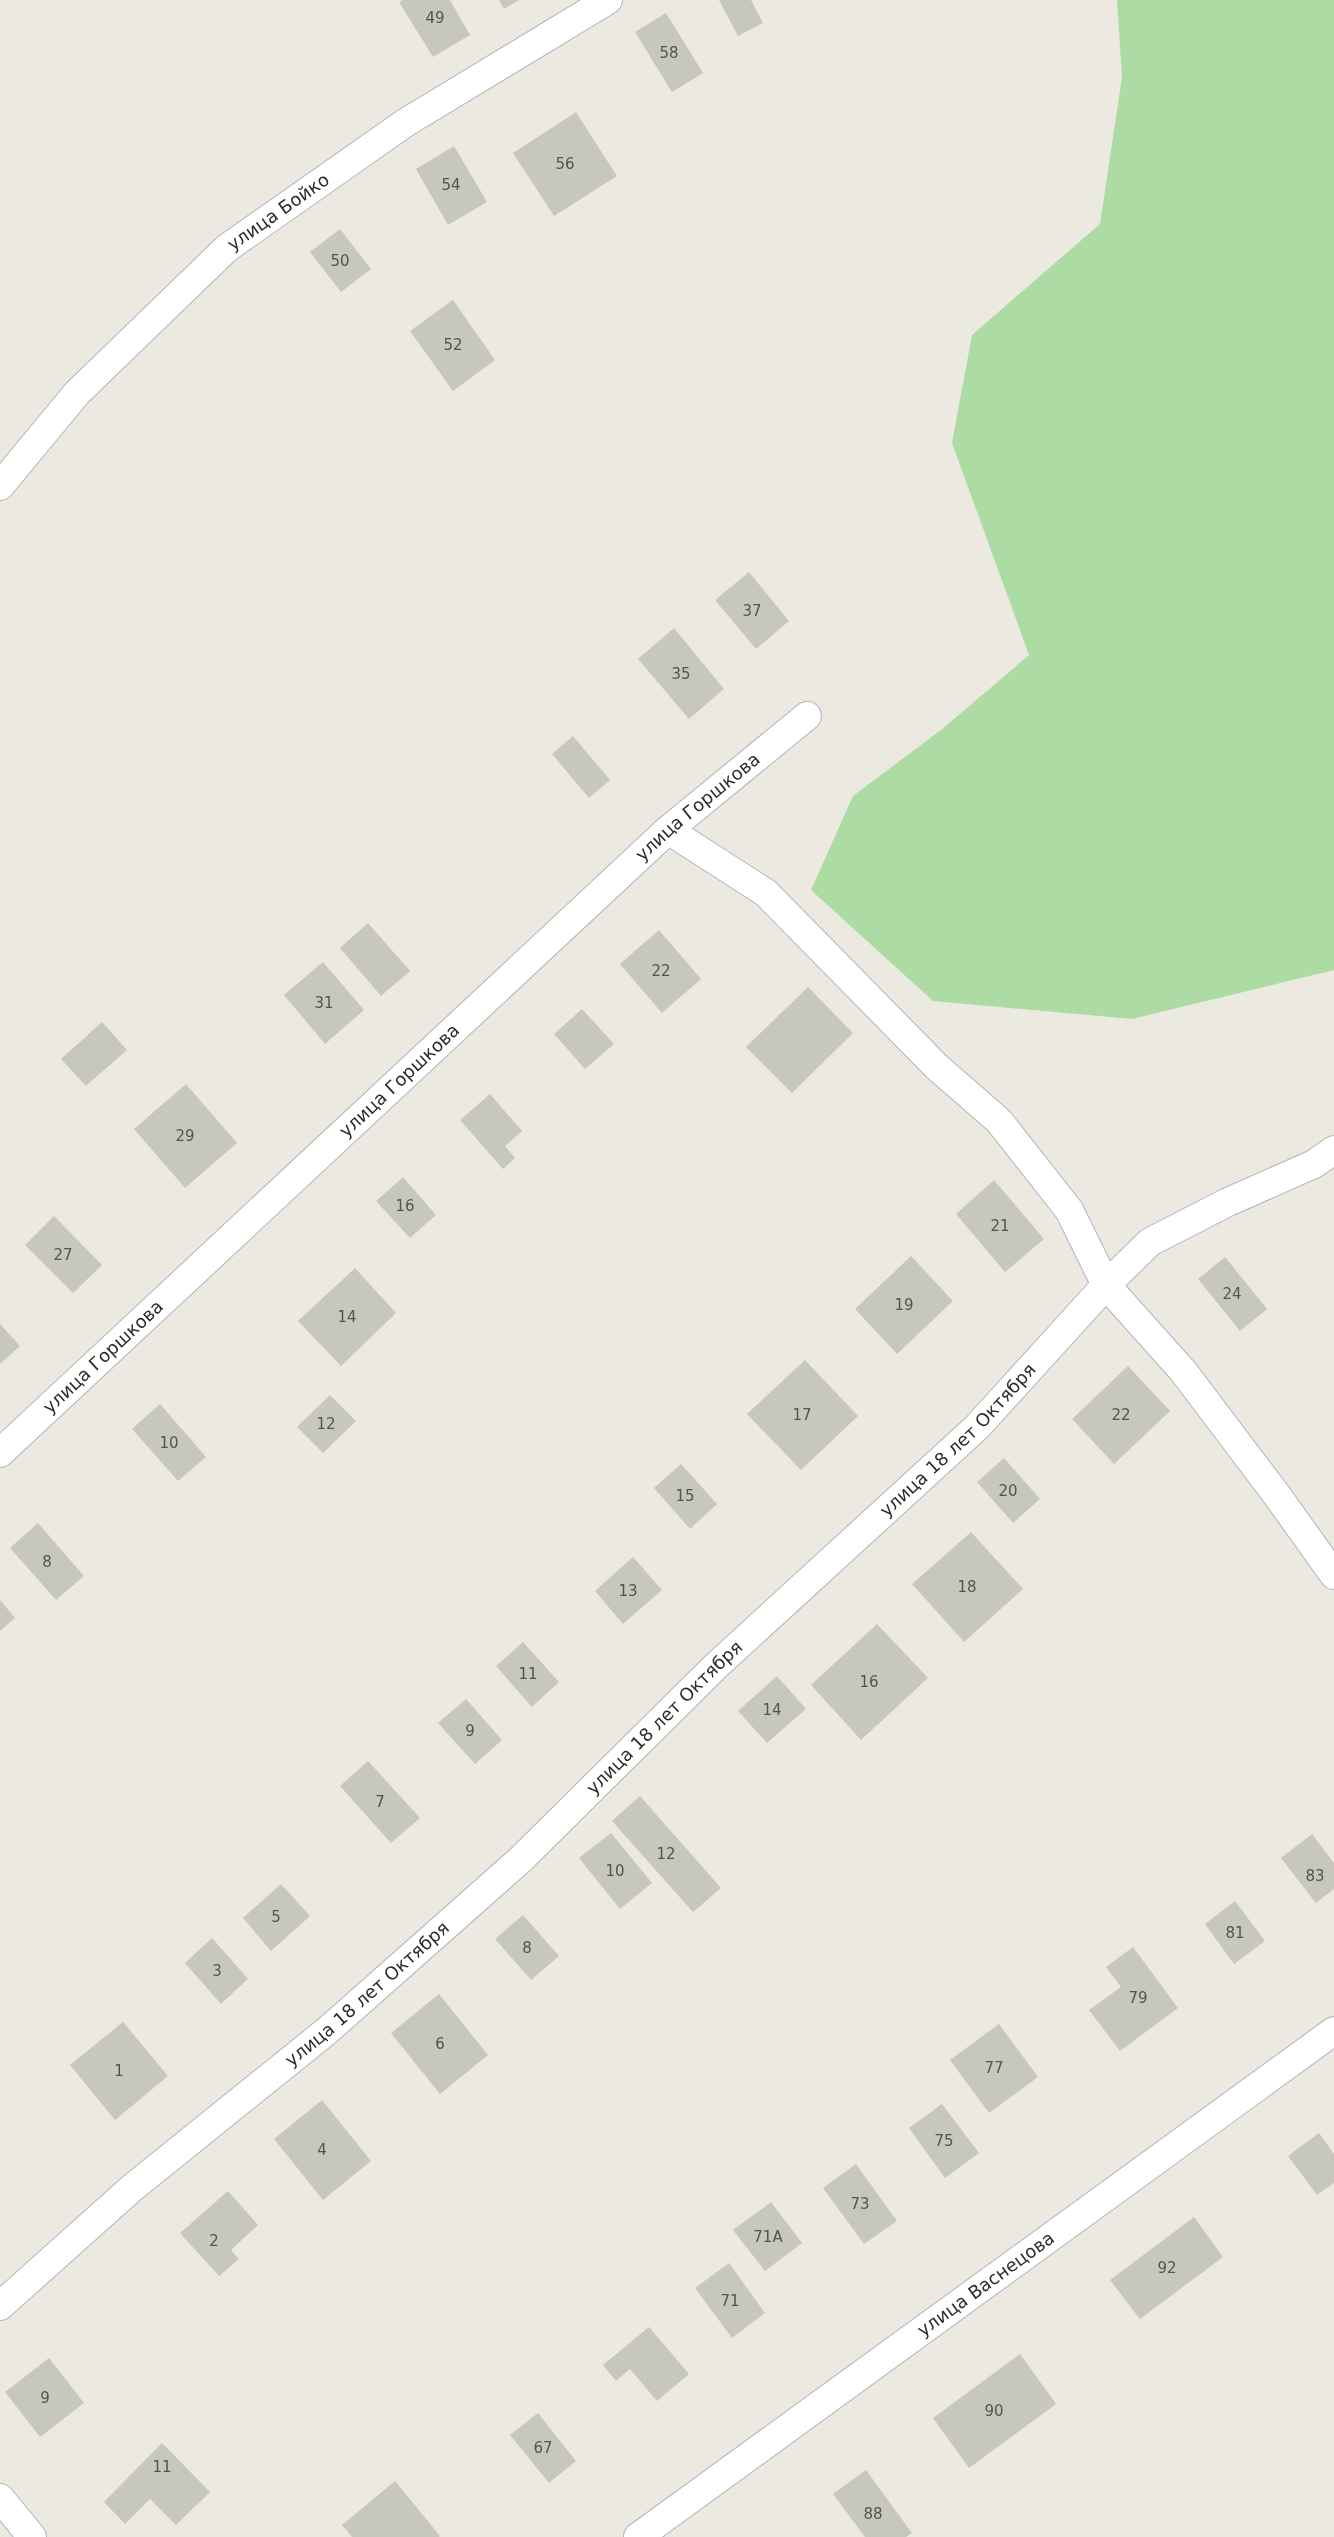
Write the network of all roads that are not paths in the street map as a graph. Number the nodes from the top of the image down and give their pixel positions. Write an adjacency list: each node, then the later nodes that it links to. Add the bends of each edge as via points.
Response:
1 (608, 0): 2 (street, улица Бойко, via 405,124 227,248 77,393)
2 (0, 486)
3 (807, 716): 4 (street, улица Горшкова)
4 (668, 830): 6 (street, via 766,893 937,1067 999,1121 1069,1210); 7 (street, улица Горшкова)
5 (1334, 1150): 6 (street, улица 18 лет Октября, via 1314,1164 1228,1202 1150,1242)
6 (1106, 1285): 8 (street, via 1183,1371); 10 (street, улица 18 лет Октября, via 977,1427 717,1665 520,1860 328,2030 132,2188)
7 (0, 1453)
8 (1334, 1575)
9 (1334, 2031): 13 (street, улица Васнецова)
10 (0, 2306)
11 (0, 2498): 12 (street)
12 (32, 2537)
13 (638, 2537)

